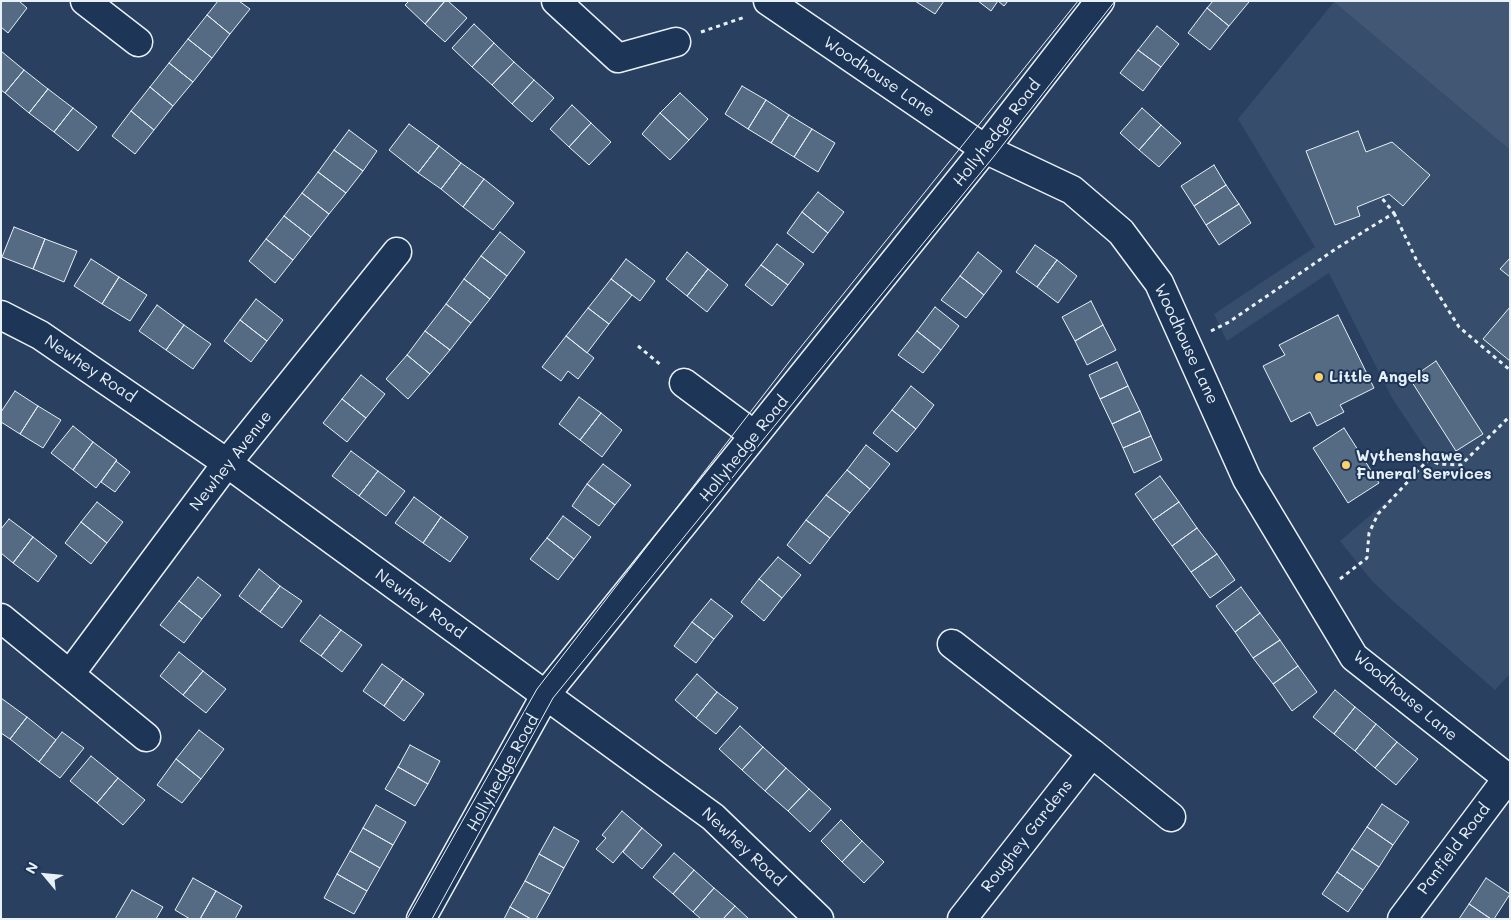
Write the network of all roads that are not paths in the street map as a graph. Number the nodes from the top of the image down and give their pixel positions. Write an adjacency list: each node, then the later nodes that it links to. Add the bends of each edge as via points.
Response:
1 (85, 1): 5 (street)
2 (556, 1): 6 (street, via 618,58)
3 (1100, 1): 7 (street, Hollyhedge Road)
4 (771, 4): 7 (street, Woodhouse Lane)
5 (138, 42)
6 (676, 42)
7 (985, 150): 11 (street, Hollyhedge Road); 19 (street, Woodhouse Lane, via 1072,190 1122,232 1159,283 1247,479 1354,657)
8 (397, 252): 12 (street, Newhey Avenue)
9 (1, 314): 12 (street, Newhey Road, via 40,335)
10 (684, 383): 11 (street)
11 (754, 436): 16 (street, Hollyhedge Road)
12 (227, 463): 15 (street, Newhey Avenue); 16 (street, Newhey Road)
13 (1, 618): 15 (street)
14 (952, 644): 18 (street)
15 (70, 674): 17 (street)
16 (546, 694): 21 (street, Hollyhedge Road); 22 (street, Newhey Road, via 713,817)
17 (146, 737)
18 (1092, 753): 20 (street); 23 (street, Roughey Gardens)
19 (1508, 779): 24 (street, Panfield Road)
20 (1171, 817)
21 (421, 919)
22 (819, 919)
23 (962, 919)
24 (1402, 919)

